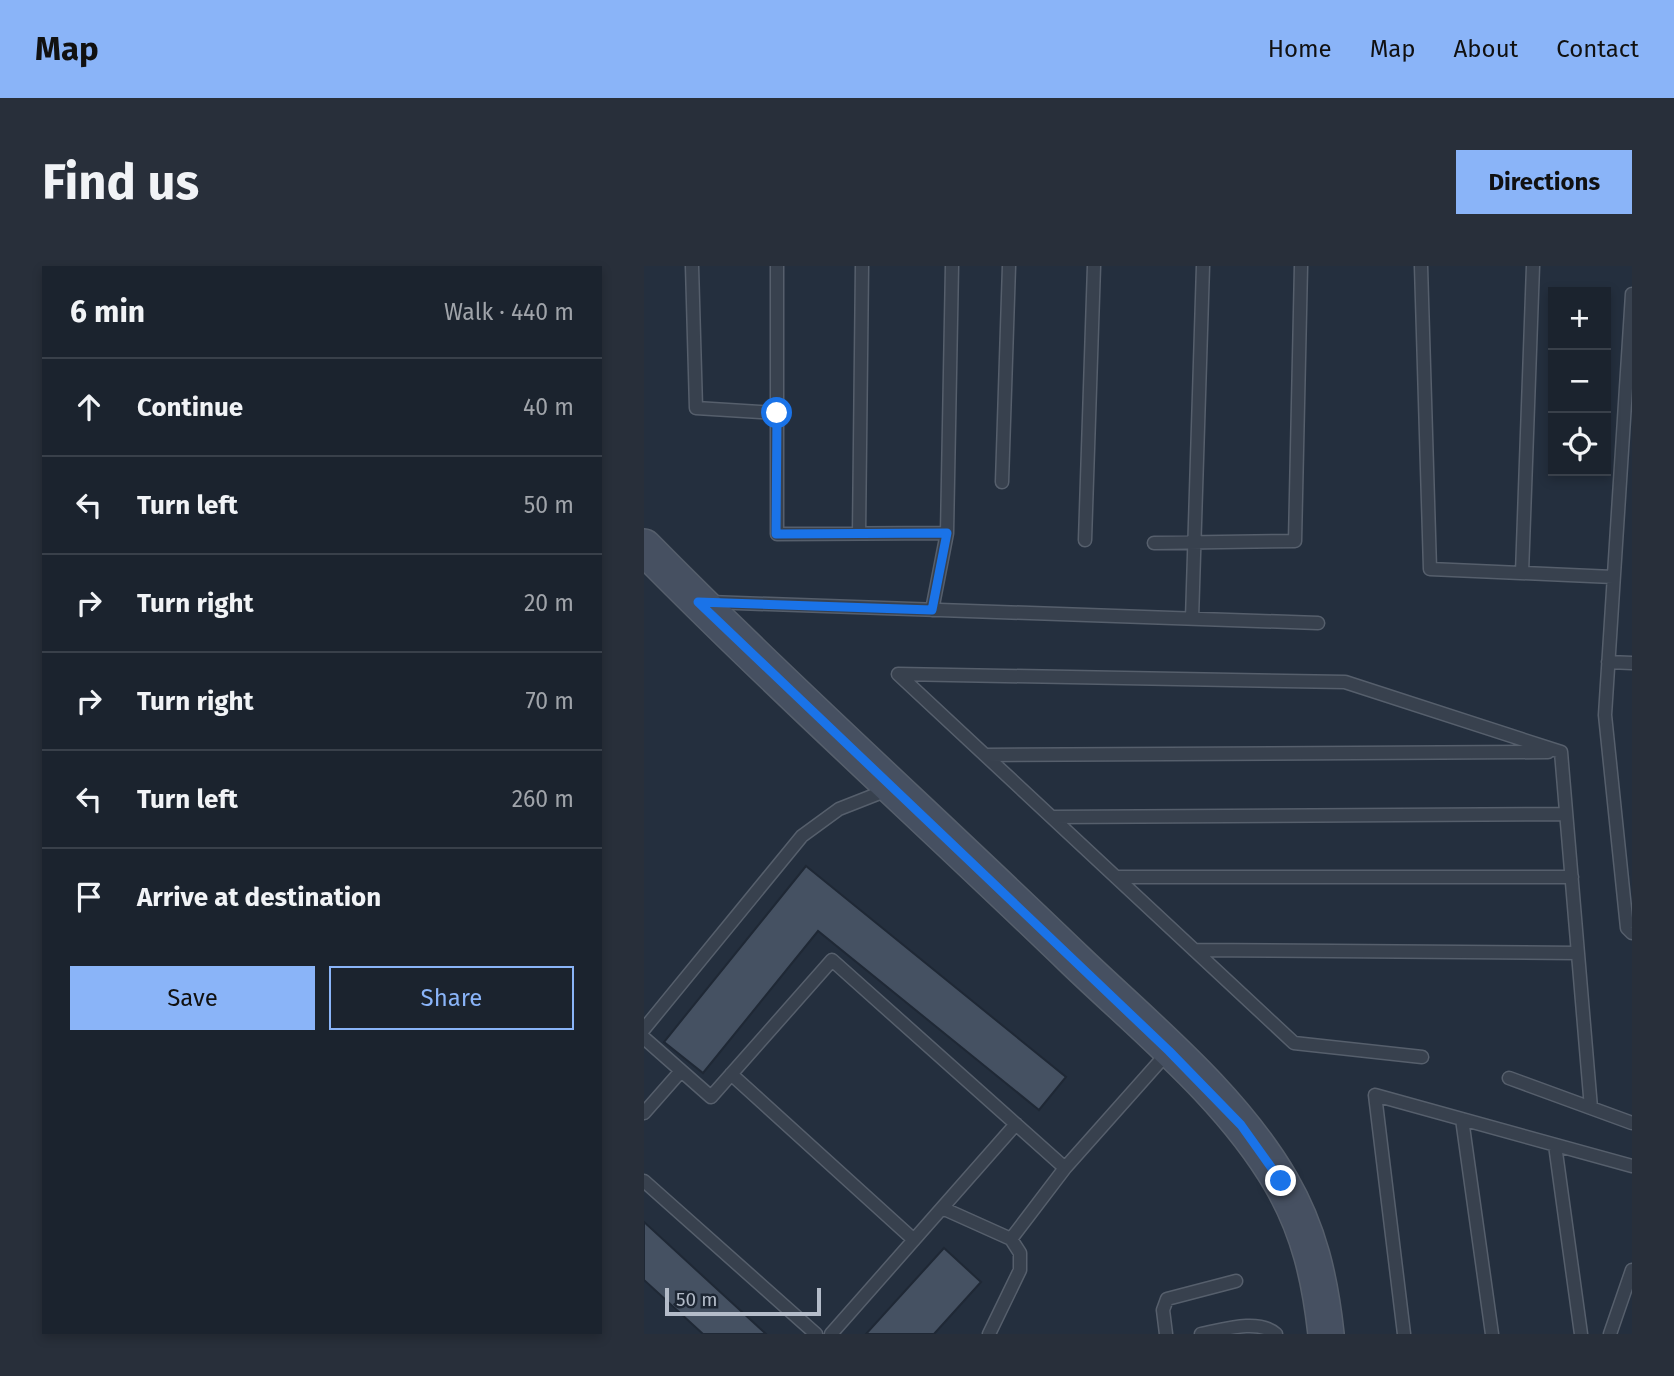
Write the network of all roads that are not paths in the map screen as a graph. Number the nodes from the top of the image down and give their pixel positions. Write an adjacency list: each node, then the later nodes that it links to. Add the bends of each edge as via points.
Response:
1 (692, 266): 12 (lane, via 696,408)
2 (777, 266): 12 (lane)
3 (862, 266): 15 (lane)
4 (953, 266): 14 (lane)
5 (1009, 266): 13 (lane)
6 (1094, 266): 16 (lane)
7 (1203, 266): 17 (lane)
8 (1301, 266): 17 (lane, via 1295,541)
9 (1421, 266): 20 (lane, via 1430,569)
10 (1533, 266): 20 (lane)
11 (1632, 294): 21 (lane)
12 (777, 413): 15 (lane, via 776,534)
13 (1002, 482)
14 (947, 533): 15 (lane); 23 (lane)
15 (859, 534)
16 (1085, 540)
17 (1194, 542): 18 (lane); 24 (lane)
18 (1154, 543)
19 (644, 547): 22 (street)
20 (1522, 573): 21 (lane)
21 (1613, 577): 26 (lane)
22 (698, 602): 23 (lane); 30 (street)
23 (932, 610): 24 (lane)
24 (1192, 619): 25 (lane)
25 (1318, 623)
26 (1608, 662): 27 (lane); 35 (lane, via 1605,715 1627,928)
27 (1632, 663)
28 (1561, 752): 29 (lane); 29 (lane, via 1345,682 898,674); 31 (lane)
29 (985, 755): 32 (lane)
30 (896, 787): 38 (lane, via 839,809 802,836); 40 (street)
31 (1566, 814): 32 (lane); 34 (lane)
32 (1052, 817): 33 (lane)
33 (1116, 877): 34 (lane); 36 (lane)
34 (1572, 877): 37 (lane)
35 (1632, 933)
36 (1194, 950): 37 (lane); 41 (lane, via 1294,1043)
37 (1578, 953): 45 (lane)
38 (644, 1029)
39 (644, 1038): 42 (lane)
40 (1169, 1051): 52 (lane); 65 (street, via 1241,1125 1281,1181 1307,1231)
41 (1422, 1057)
42 (681, 1071): 43 (lane, via 711,1097); 46 (lane)
43 (731, 1074): 49 (lane, via 832,960); 56 (lane)
44 (1508, 1078): 45 (lane)
45 (1591, 1108): 48 (lane)
46 (644, 1113)
47 (1462, 1119): 50 (lane); 66 (lane, via 1375,1095); 67 (lane)
48 (1632, 1123)
49 (1016, 1124): 52 (lane); 54 (lane)
50 (1555, 1145): 51 (lane); 68 (lane)
51 (1632, 1166)
52 (1065, 1168): 55 (lane)
53 (644, 1181): 59 (lane)
54 (943, 1208): 55 (lane); 56 (lane)
55 (1011, 1239): 61 (lane, via 1020,1252 1020,1270)
56 (914, 1240): 60 (lane)
57 (1632, 1270): 69 (lane)
58 (1237, 1280): 62 (lane, via 1167,1299 1163,1310)
59 (816, 1334)
60 (831, 1334)
61 (989, 1334)
62 (1166, 1334)
63 (1201, 1334): 64 (lane, via 1255,1326)
64 (1276, 1334)
65 (1326, 1334)
66 (1404, 1334)
67 (1492, 1334)
68 (1581, 1334)
69 (1611, 1334)

